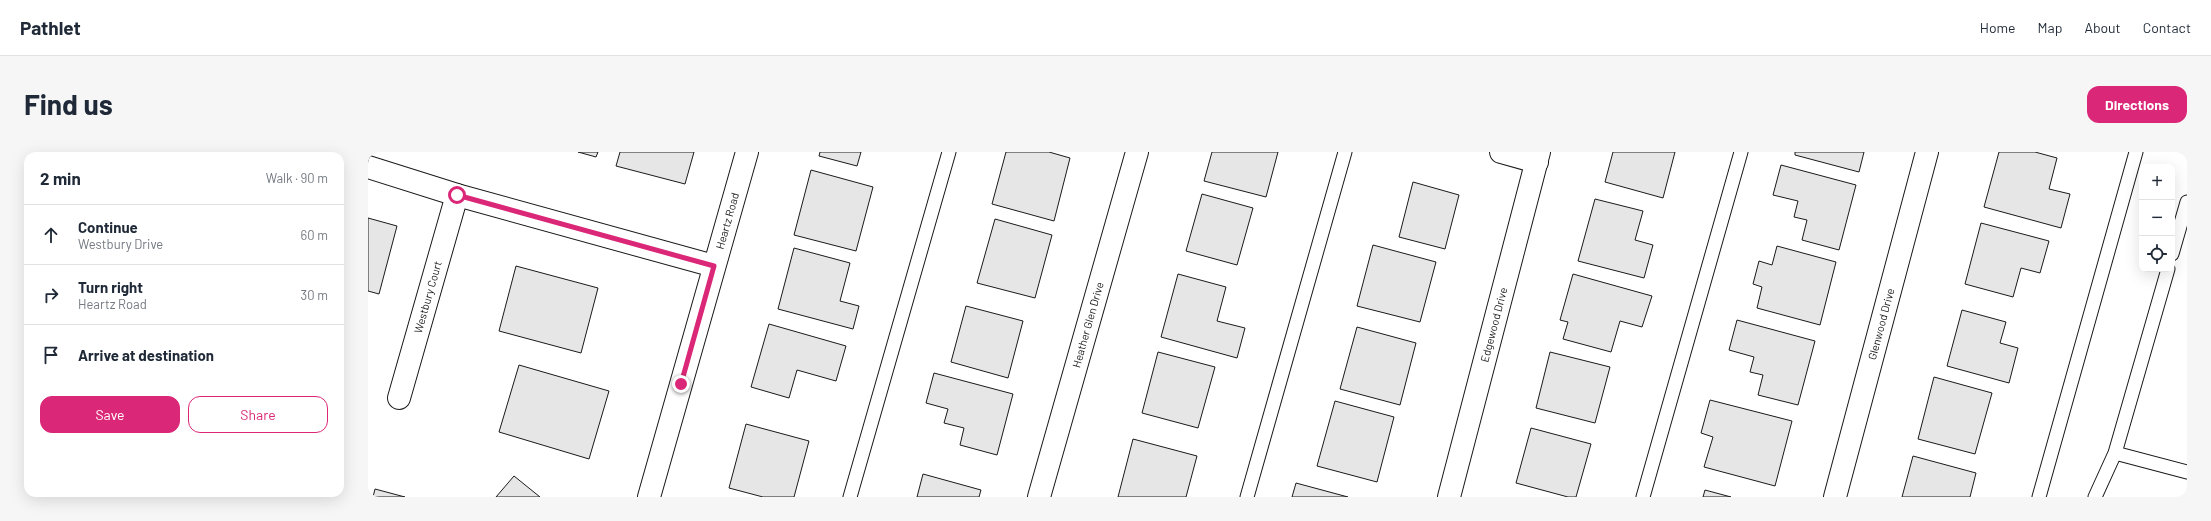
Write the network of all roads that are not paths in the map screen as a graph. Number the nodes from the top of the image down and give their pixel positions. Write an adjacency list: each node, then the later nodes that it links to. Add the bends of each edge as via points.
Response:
1 (747, 152): 14 (street, Heartz Road)
2 (949, 152): 20 (lane)
3 (1137, 152): 21 (street, Heather Glen Drive)
4 (1346, 152): 22 (lane)
5 (1501, 152): 9 (street)
6 (1740, 152): 24 (lane)
7 (1928, 152): 25 (street, Glenwood Drive)
8 (2136, 152): 26 (lane)
9 (1538, 157): 23 (street, Edgewood Drive)
10 (368, 167): 11 (street)
11 (457, 195): 14 (street); 16 (street, Westbury Court)
12 (2187, 202): 13 (lane)
13 (2175, 244)
14 (714, 266): 19 (street, Heartz Road)
15 (2167, 272): 17 (lane)
16 (399, 398)
17 (2115, 453): 18 (lane); 27 (lane)
18 (2187, 472)
19 (649, 497)
20 (850, 497)
21 (1039, 497)
22 (1246, 497)
23 (1449, 497)
24 (1643, 497)
25 (1835, 497)
26 (2039, 497)
27 (2095, 497)

